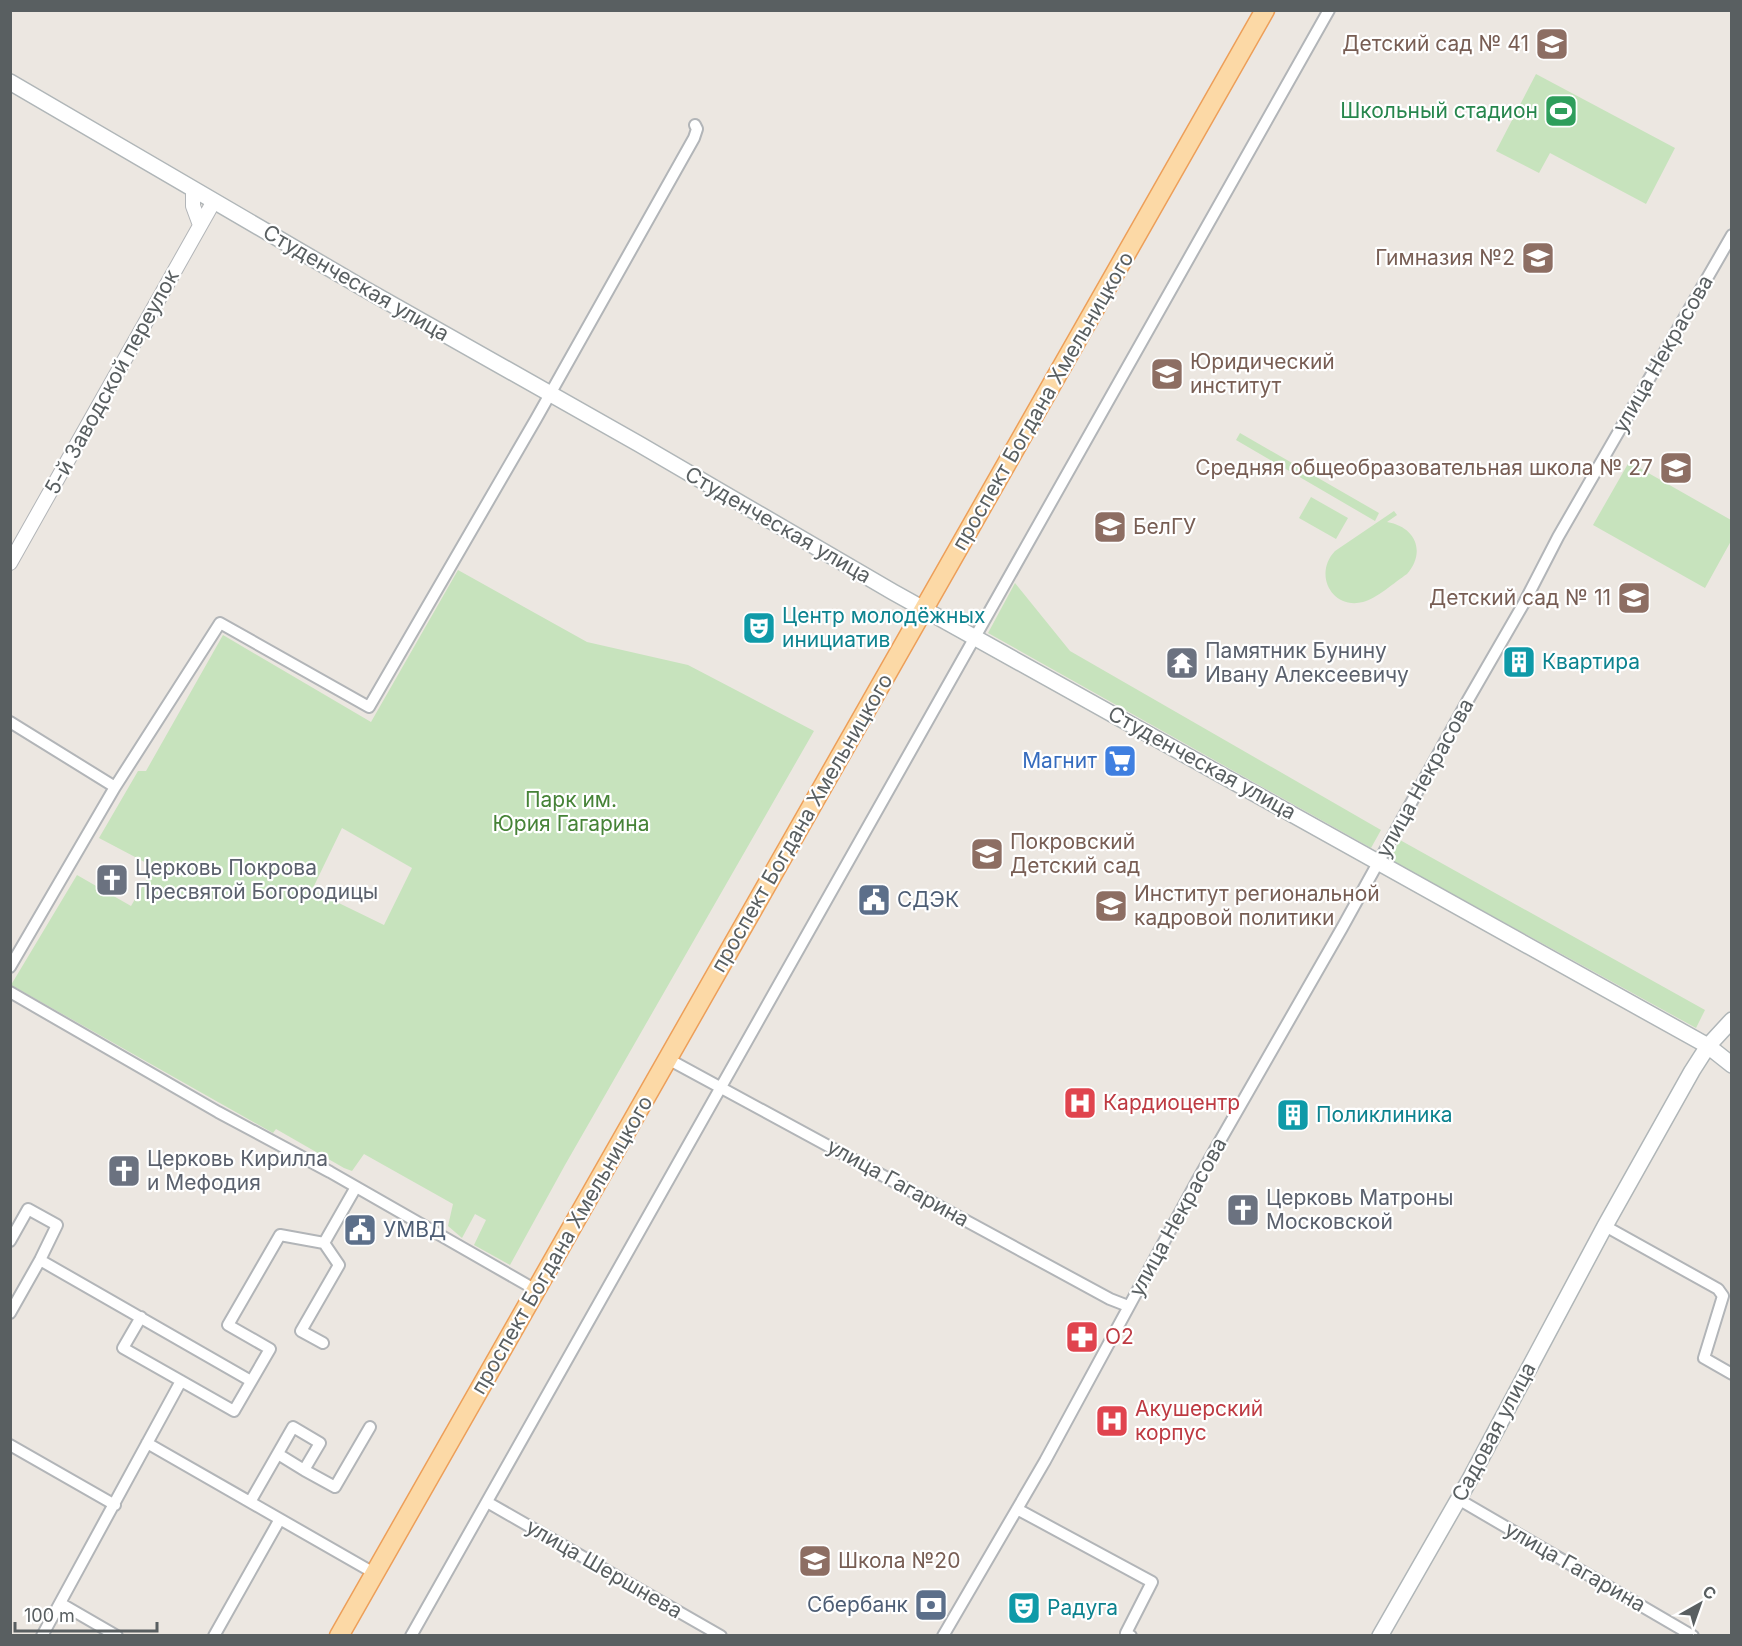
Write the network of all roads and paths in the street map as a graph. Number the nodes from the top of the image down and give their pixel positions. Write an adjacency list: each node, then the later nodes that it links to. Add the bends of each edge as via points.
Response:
1 (1265, 10): 11 (main road, проспект Богдана Хмельницкого)
2 (1329, 10): 12 (street)
3 (10, 82): 5 (main road, Студенческая улица)
4 (695, 125): 9 (street, via 696,134)
5 (193, 189): 6 (main road, Студенческая улица); 7 (street, via 193,206)
6 (214, 201): 7 (street, 5-й Заводской переулок); 9 (main road, Студенческая улица)
7 (200, 225): 10 (street, 5-й Заводской переулок)
8 (1731, 235): 15 (street, улица Некрасова)
9 (550, 394): 11 (main road, Студенческая улица); 14 (street, via 369,707 220,623)
10 (10, 563)
11 (925, 609): 12 (main road, Студенческая улица); 21 (main road, проспект Богдана Хмельницкого)
12 (976, 637): 15 (main road, Студенческая улица); 23 (street)
13 (10, 722): 14 (street)
14 (115, 787): 16 (street)
15 (1378, 862): 19 (main road, Студенческая улица); 30 (street, улица Некрасова)
16 (10, 967)
17 (10, 992): 24 (street)
18 (1731, 1020): 19 (main road, Садовая улица)
19 (1708, 1046): 20 (main road, Студенческая улица); 22 (main road, Студенческая улица); 25 (main road, Садовая улица)
20 (1731, 1053)
21 (669, 1059): 23 (street, улица Гагарина); 29 (main road, проспект Богдана Хмельницкого)
22 (1731, 1065)
23 (722, 1086): 30 (street, улица Гагарина); 44 (street)
24 (356, 1187): 27 (street); 29 (street)
25 (1605, 1226): 34 (street, via 1718,1289 1723,1296 1704,1358); 42 (main road, Садовая улица)
26 (10, 1241): 28 (street, via 28,1209 57,1225)
27 (324, 1243): 33 (street, via 339,1265 301,1331); 36 (street, via 280,1235 228,1325 270,1349)
28 (40, 1260): 31 (street); 32 (street)
29 (536, 1290): 48 (main road, проспект Богдана Хмельницкого)
30 (1128, 1306): 46 (street, улица Некрасова)
31 (10, 1313)
32 (141, 1317): 35 (street, via 123,1348); 36 (street)
33 (323, 1343)
34 (1731, 1374)
35 (182, 1381): 36 (street, via 234,1411); 38 (street)
36 (251, 1381)
37 (370, 1427): 41 (street, via 335,1487)
38 (147, 1443): 43 (street); 45 (street)
39 (10, 1445): 45 (street)
40 (278, 1454): 41 (street); 41 (street, via 293,1427 320,1443); 43 (street)
41 (304, 1470)
42 (1458, 1500): 58 (main road, Садовая улица); 59 (street, улица Гагарина)
43 (250, 1502): 47 (street)
44 (487, 1502): 54 (street); 55 (street, улица Шершнева)
45 (115, 1505): 49 (street)
46 (1017, 1509): 56 (street, улица Некрасова); 57 (street, via 1152,1582 1126,1633)
47 (280, 1519): 48 (street); 52 (street)
48 (374, 1573): 53 (main road, проспект Богдана Хмельницкого)
49 (60, 1603): 50 (street); 51 (street)
50 (42, 1635)
51 (117, 1635)
52 (214, 1635)
53 (339, 1635)
54 (411, 1635)
55 (721, 1635)
56 (943, 1635)
57 (1131, 1635)
58 (1380, 1635)
59 (1693, 1635)

